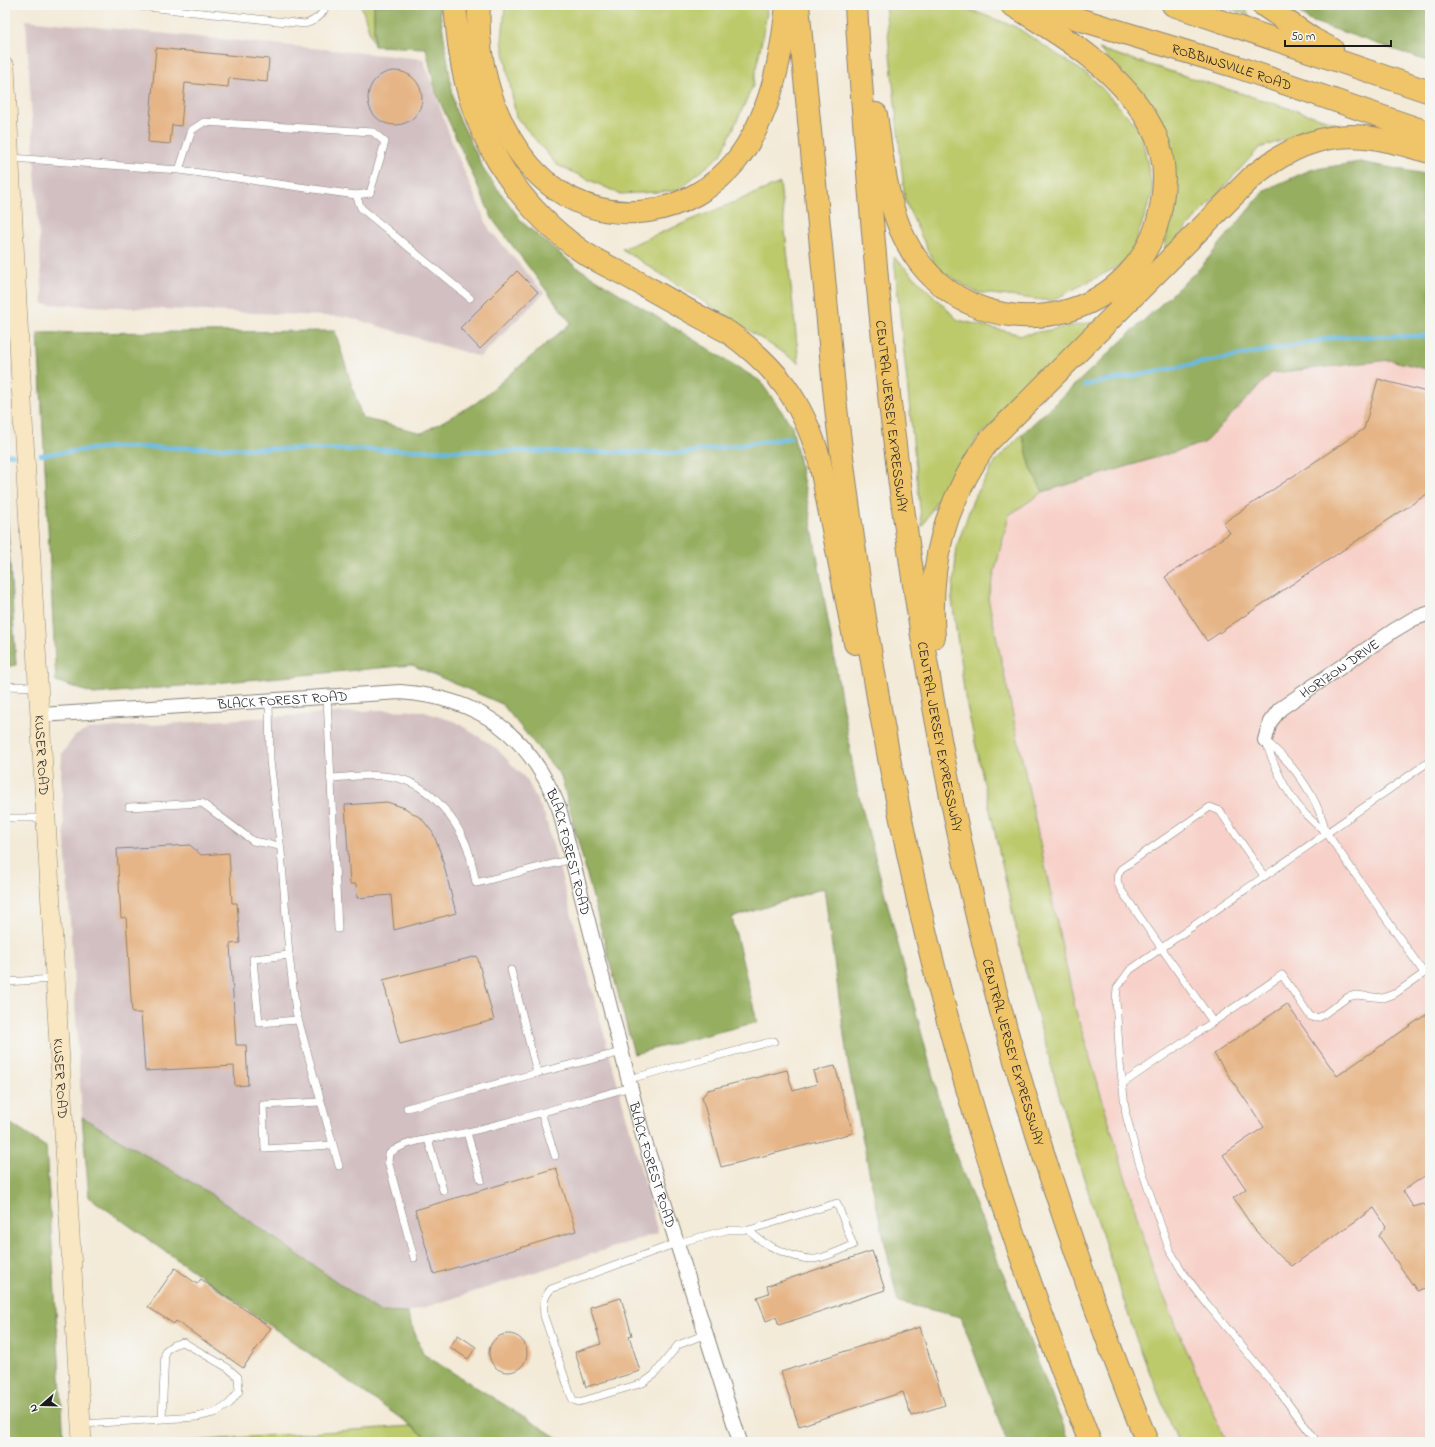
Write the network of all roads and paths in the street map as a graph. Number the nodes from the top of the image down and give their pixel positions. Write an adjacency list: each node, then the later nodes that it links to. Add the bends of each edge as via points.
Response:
1 (129, 5): 2 (lane, via 305,24 318,18)
2 (326, 5)
3 (455, 5): 37 (highway, via 464,74 473,108 484,136 499,163 535,211 581,250 728,332 748,346 769,365 802,411 819,457 850,622)
4 (479, 5): 5 (highway, via 480,47 493,103 505,130 532,170 552,187 572,199 616,212 637,212 660,209 682,202 714,182 736,161 753,134 776,76)
5 (787, 5)
6 (798, 5): 37 (highway, via 838,421 853,539 881,715)
7 (857, 5): 8 (highway, via 892,206 907,243 919,262 933,278 966,302 1009,316 1053,315 1080,307 1111,289 1128,274 1143,255 1154,234 1161,212 1164,190 1163,163 1153,129 1125,89 1064,37); 35 (highway, CENTRAL JERSEY EXPRESSWAY, via 862,110 899,488 933,705)
8 (1012, 5)
9 (1032, 5): 15 (highway, ROBBINSVILLE ROAD, via 1238,67)
10 (1173, 5): 13 (highway)
11 (1263, 5): 13 (highway)
12 (5, 67): 17 (street, KUSER ROAD)
13 (1368, 72): 14 (highway)
14 (1430, 92)
15 (1430, 133)
16 (1430, 152): 35 (highway, via 1373,138 1330,137 1307,143 1269,163 1252,177 987,443 956,494 938,546 932,610)
17 (11, 158): 18 (lane); 23 (street, KUSER ROAD)
18 (179, 170): 19 (lane); 19 (lane, via 192,130 204,122 373,132 385,142 370,193)
19 (356, 195): 20 (lane, via 361,208)
20 (470, 298)
21 (1430, 614): 27 (street, HORIZON DRIVE, via 1413,619 1393,631 1280,709 1270,722)
22 (5, 686): 23 (lane)
23 (39, 687): 26 (street, KUSER ROAD)
24 (327, 697): 25 (street, BLACK FOREST ROAD); 29 (lane); 36 (street, BLACK FOREST ROAD, via 400,692 423,694 471,708 491,719 526,750 540,769 558,808)
25 (269, 700): 26 (street, BLACK FOREST ROAD); 34 (lane, via 270,761)
26 (41, 715): 32 (street, KUSER ROAD)
27 (1266, 740): 33 (lane, via 1292,766 1313,798); 33 (lane, via 1278,776 1303,812)
28 (1430, 761): 33 (lane)
29 (330, 778): 36 (lane, via 397,778 420,786 454,821 466,845 476,883); 39 (lane)
30 (129, 807): 34 (lane, via 202,803 253,841)
31 (5, 818): 32 (lane)
32 (47, 818): 44 (street, KUSER ROAD)
33 (1326, 832): 38 (lane); 43 (lane)
34 (280, 846): 41 (lane)
35 (964, 858): 71 (highway, CENTRAL JERSEY EXPRESSWAY, via 1006,1028 1043,1150 1081,1265)
36 (572, 859): 49 (street, BLACK FOREST ROAD)
37 (910, 866): 70 (highway, via 961,1065 992,1166 1030,1282)
38 (1264, 876): 40 (lane); 40 (lane, via 1220,811 1210,807 1120,869 1117,882)
39 (338, 929)
40 (1161, 948): 47 (lane); 52 (lane, via 1130,970 1117,988)
41 (289, 956): 46 (lane); 46 (lane, via 253,959 259,1023)
42 (511, 970): 50 (lane)
43 (1427, 971): 47 (lane, via 1396,993 1383,998 1352,996 1315,1018 1310,1016 1282,975)
44 (56, 979): 45 (lane); 68 (street, KUSER ROAD)
45 (5, 982)
46 (298, 1020): 53 (lane)
47 (1214, 1022): 52 (lane)
48 (774, 1041): 51 (lane)
49 (622, 1052): 50 (lane); 51 (street, BLACK FOREST ROAD)
50 (537, 1073): 54 (lane)
51 (630, 1083): 55 (lane); 64 (street, BLACK FOREST ROAD, via 643,1136)
52 (1122, 1084): 72 (lane, via 1126,1115 1138,1159 1176,1263)
53 (320, 1102): 58 (lane); 58 (lane, via 263,1105 265,1149)
54 (407, 1108)
55 (541, 1112): 56 (lane); 59 (lane)
56 (467, 1133): 57 (lane); 61 (lane)
57 (428, 1139): 62 (lane); 65 (lane, via 396,1148 389,1154 388,1161)
58 (332, 1145): 60 (lane)
59 (555, 1156)
60 (338, 1166)
61 (481, 1180)
62 (443, 1190)
63 (749, 1230): 63 (lane, via 756,1238 773,1247 813,1260 853,1245 837,1203); 64 (lane, via 727,1230)
64 (677, 1243): 66 (street, BLACK FOREST ROAD); 66 (lane, via 551,1289 545,1295 544,1316 570,1394 579,1402 643,1384 654,1375 678,1345)
65 (414, 1258)
66 (706, 1334): 69 (street, BLACK FOREST ROAD)
67 (162, 1419): 67 (lane, via 197,1417 217,1412 229,1404 239,1391 238,1377 228,1368 183,1342 173,1345 165,1351); 68 (lane)
68 (82, 1433)
69 (740, 1442)
70 (1090, 1442)
71 (1147, 1442)
72 (1317, 1442)

